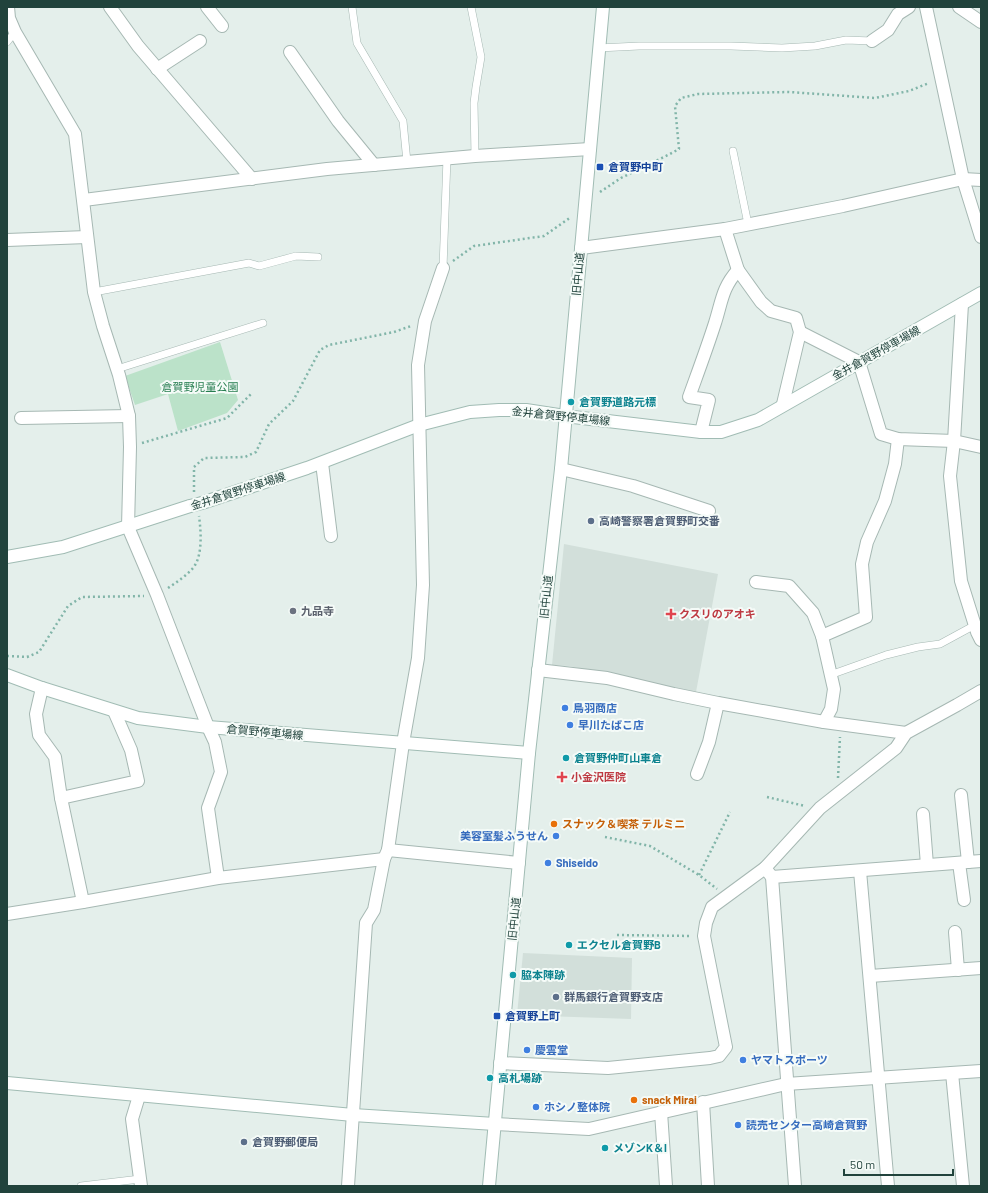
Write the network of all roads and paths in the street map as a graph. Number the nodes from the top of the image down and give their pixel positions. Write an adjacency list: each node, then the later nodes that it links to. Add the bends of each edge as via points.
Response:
1 (8, 7): 12 (street, via 9,18)
2 (110, 7): 18 (street)
3 (207, 7): 11 (street)
4 (352, 7): 24 (lane, via 357,43 403,121)
5 (471, 7): 22 (lane, via 481,57 474,102)
6 (602, 7): 16 (street, 旧中山道)
7 (909, 7): 14 (street, via 898,14 888,30)
8 (926, 7): 27 (street)
9 (959, 7): 10 (street)
10 (981, 22)
11 (222, 26)
12 (15, 32): 15 (lane); 30 (street, via 75,134)
13 (200, 40): 18 (street)
14 (872, 41): 16 (lane, via 846,40 816,46 782,48)
15 (7, 42)
16 (598, 48): 20 (street, 旧中山道)
17 (290, 52): 25 (street, via 338,121)
18 (157, 68): 26 (street)
19 (927, 84): 29 (path, via 909,91 875,98 789,92 698,94 681,98 675,106 679,149 621,178)
20 (590, 149): 22 (street); 37 (street, 旧中山道)
21 (733, 151): 32 (lane)
22 (475, 156): 23 (street)
23 (447, 158): 24 (street); 39 (lane)
24 (407, 162): 25 (street)
25 (374, 165): 26 (street)
26 (252, 179): 30 (street)
27 (963, 179): 28 (street); 32 (street); 35 (street)
28 (981, 180)
29 (599, 193)
30 (84, 200): 34 (street)
31 (572, 216): 39 (path, via 544,236 474,246)
32 (748, 224): 33 (street)
33 (725, 229): 37 (street); 40 (street)
34 (87, 237): 36 (street); 41 (street)
35 (981, 237)
36 (7, 240)
37 (581, 248): 52 (street, 旧中山道)
38 (318, 257): 41 (lane, via 296,256 259,266 249,263)
39 (443, 268): 44 (street)
40 (738, 270): 46 (street, via 761,302 771,311 796,318); 55 (street, via 724,291 690,397 709,400)
41 (94, 292): 48 (street)
42 (981, 293): 43 (street, 金井倉賀野停車場線)
43 (962, 304): 47 (street, 金井倉賀野停車場線); 57 (street)
44 (425, 321): 54 (street, via 418,365); 62 (path, via 394,332 329,345 320,350 293,400 269,424 256,452 245,457 204,458 194,467)
45 (263, 323): 48 (lane)
46 (800, 332): 47 (street); 50 (street)
47 (859, 362): 50 (street, 金井倉賀野停車場線); 56 (street, via 881,434)
48 (117, 369): 51 (street)
49 (251, 394): 58 (path, via 227,418)
50 (783, 404): 55 (street, 金井倉賀野停車場線, via 758,420 741,426 721,432)
51 (129, 416): 53 (street); 58 (street)
52 (565, 416): 54 (street, 金井倉賀野停車場線, via 526,410 485,410); 55 (street, 金井倉賀野停車場線); 61 (street, 旧中山道)
53 (21, 418)
54 (419, 426): 60 (street, 金井倉賀野停車場線); 84 (street, via 423,585 418,658)
55 (701, 432)
56 (898, 439): 57 (street); 70 (street, via 895,464 885,501 867,542 862,564 866,617)
57 (954, 441): 59 (street); 69 (street, via 950,476 961,581)
58 (130, 446): 64 (street)
59 (981, 447)
60 (322, 463): 62 (street, 金井倉賀野停車場線); 65 (street)
61 (561, 469): 63 (street, via 633,486); 73 (street, 旧中山道)
62 (196, 504): 64 (street, 金井倉賀野停車場線); 68 (path, via 200,526 199,554 194,568)
63 (709, 511)
64 (128, 527): 66 (street, 金井倉賀野停車場線, via 63,547); 68 (street)
65 (331, 536)
66 (7, 557)
67 (756, 582): 70 (street, via 788,586 813,614)
68 (157, 595): 72 (path, via 82,597 68,606 39,652 27,656); 82 (street)
69 (974, 625): 71 (street); 75 (lane, via 940,644 886,655)
70 (822, 636): 75 (street)
71 (981, 640)
72 (7, 656)
73 (538, 670): 78 (street, via 608,678); 85 (street, 旧中山道)
74 (7, 675): 76 (street, 倉賀野停車場線)
75 (830, 675): 80 (street, via 834,689 831,708)
76 (42, 688): 79 (street, 倉賀野停車場線); 90 (street, via 36,714 39,735 55,757)
77 (981, 691): 83 (street)
78 (718, 703): 80 (street); 86 (street, via 709,742)
79 (114, 711): 82 (street, 倉賀野停車場線, via 138,718); 90 (street, via 131,750 138,781)
80 (824, 722): 81 (street)
81 (840, 724): 83 (street); 87 (path)
82 (208, 727): 84 (street, 倉賀野停車場線); 103 (street, via 215,742 221,772 208,808)
83 (906, 733): 87 (street, via 896,748)
84 (403, 743): 85 (street, 倉賀野停車場線); 95 (street)
85 (529, 753): 98 (street, 旧中山道)
86 (697, 774)
87 (840, 792): 91 (street)
88 (961, 795): 97 (street)
89 (767, 797): 91 (path)
90 (62, 798): 106 (street)
91 (819, 810): 101 (street)
92 (730, 812): 102 (path)
93 (923, 814): 99 (street)
94 (605, 837): 102 (path, via 650,846)
95 (386, 854): 98 (street); 103 (street); 123 (street, via 374,910 366,923)
96 (981, 861): 97 (street)
97 (964, 862): 99 (street); 105 (street)
98 (519, 863): 114 (street, 旧中山道)
99 (927, 865): 100 (street)
100 (860, 871): 101 (street); 113 (street)
101 (768, 873): 104 (street); 119 (street)
102 (699, 875): 104 (path)
103 (218, 878): 106 (street)
104 (727, 896): 110 (street, via 712,907)
105 (964, 900)
106 (83, 902): 107 (street)
107 (7, 914)
108 (955, 932): 112 (street)
109 (617, 935): 110 (path)
110 (704, 936): 114 (street, via 726,1047 720,1056 608,1068)
111 (981, 968): 112 (street)
112 (958, 970): 113 (street)
113 (870, 976): 117 (street)
114 (500, 1063): 124 (street, 旧中山道)
115 (981, 1071): 116 (street)
116 (952, 1073): 117 (street); 133 (street)
117 (879, 1077): 119 (street); 132 (street)
118 (7, 1083): 120 (street)
119 (786, 1084): 121 (street); 131 (street)
120 (139, 1096): 123 (street); 125 (street, via 132,1119)
121 (703, 1102): 122 (street); 130 (street)
122 (662, 1112): 124 (street, via 589,1129); 129 (street)
123 (353, 1114): 124 (street); 127 (street)
124 (495, 1124): 128 (street, 旧中山道)
125 (140, 1182): 126 (lane)
126 (81, 1186)
127 (348, 1186)
128 (489, 1186)
129 (666, 1186)
130 (708, 1186)
131 (795, 1186)
132 (888, 1186)
133 (963, 1186)

